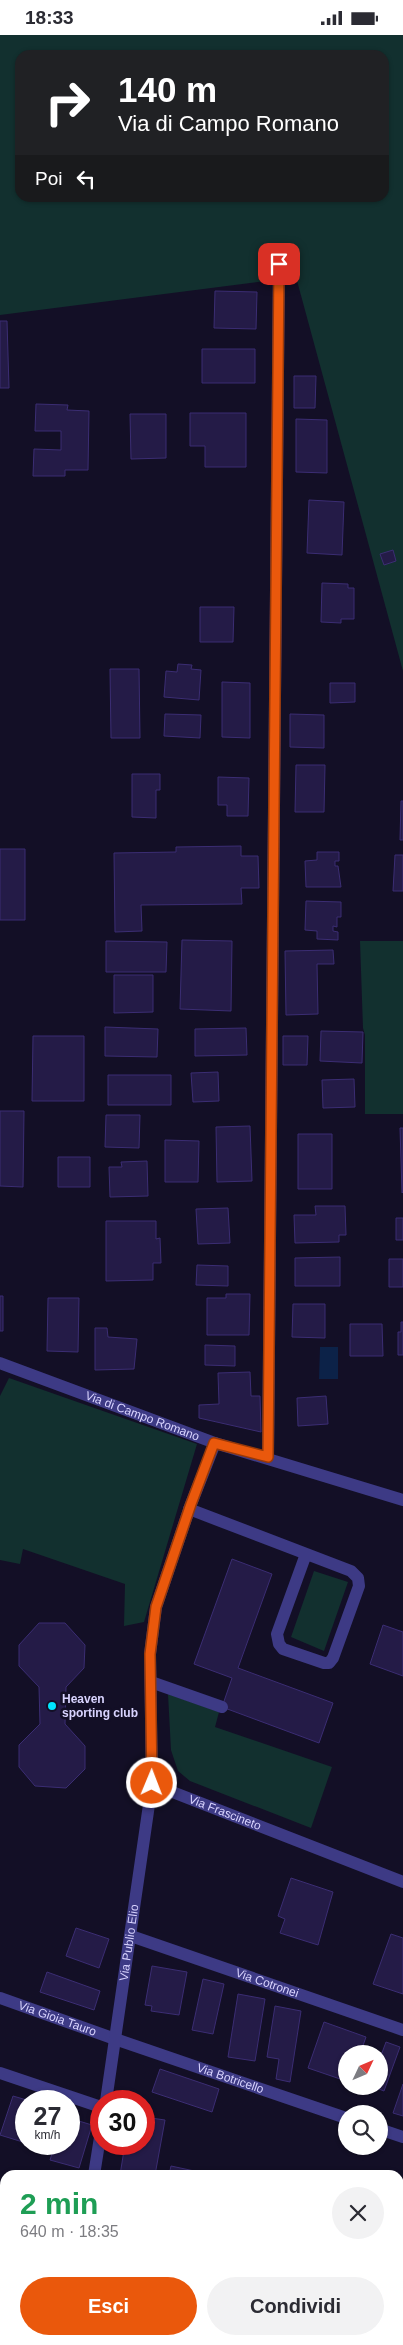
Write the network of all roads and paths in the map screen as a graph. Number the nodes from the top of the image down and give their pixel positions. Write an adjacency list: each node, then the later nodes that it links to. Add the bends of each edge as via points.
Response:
1 (279, 264): 4 (street)
2 (0, 1363): 3 (street, Via di Campo Romano)
3 (214, 1443): 4 (street, Via di Campo Romano); 6 (street)
4 (268, 1457): 5 (street, Via di Campo Romano)
5 (403, 1500)
6 (189, 1509): 7 (street); 8 (street, via 156,1607 150,1654)
7 (306, 1554): 7 (street, via 350,1571 359,1582 329,1663 283,1649 279,1644 277,1634)
8 (151, 1682): 9 (street); 10 (street)
9 (222, 1707)
10 (152, 1783): 11 (street, Via Frascineto); 12 (street, Via Publio Elio)
11 (403, 1882)
12 (131, 1936): 14 (street, Via Cotronei); 15 (street, Via Publio Elio)
13 (0, 1997): 15 (street, Via Gioia Tauro)
14 (403, 2029)
15 (115, 2039): 17 (street, Via Publio Elio); 19 (street, Via Botricello)
16 (0, 2073): 18 (street)
17 (108, 2090)
18 (90, 2103)
19 (338, 2115)
20 (388, 2132): 21 (street)
21 (403, 2137)
22 (97, 2155): 23 (street)
23 (95, 2170)

